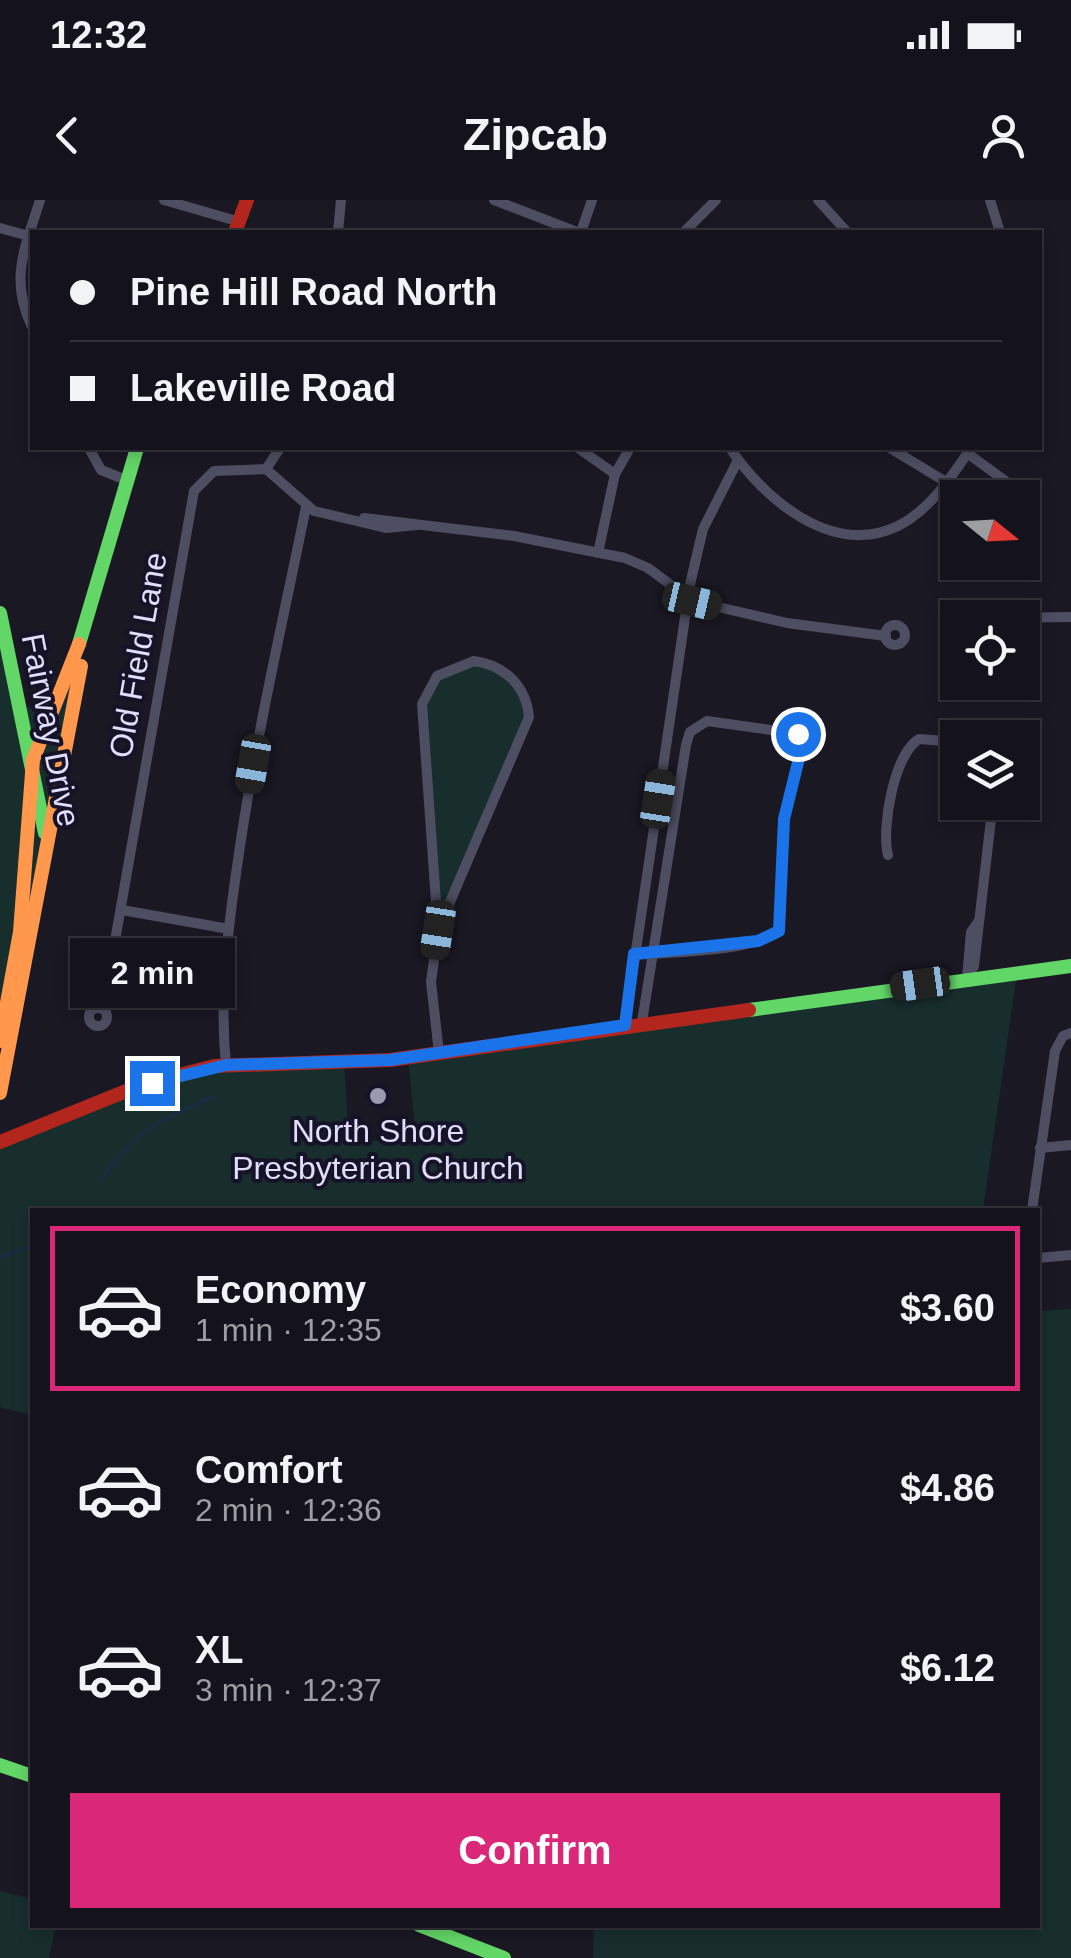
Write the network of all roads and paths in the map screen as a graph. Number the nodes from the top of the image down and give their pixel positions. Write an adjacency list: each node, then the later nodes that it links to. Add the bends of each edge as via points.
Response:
1 (40, 200): 18 (street)
2 (164, 200): 10 (street)
3 (247, 200): 10 (main road)
4 (341, 200): 12 (street)
5 (494, 200): 13 (street)
6 (592, 200): 14 (street)
7 (716, 200): 15 (street)
8 (818, 200): 16 (street)
9 (990, 200): 17 (street)
10 (237, 227)
11 (0, 228): 18 (street)
12 (338, 230)
13 (574, 230)
14 (580, 230)
15 (686, 230)
16 (845, 230)
17 (999, 230)
18 (28, 236): 19 (street, via 18,288)
19 (30, 321)
20 (90, 450): 32 (street, via 102,470)
21 (136, 450): 32 (main road)
22 (279, 450): 30 (street)
23 (581, 450): 29 (street)
24 (629, 450): 31 (street)
25 (731, 450): 28 (street)
26 (893, 450): 33 (street)
27 (969, 450): 34 (street); 35 (street)
28 (738, 460): 36 (street, via 794,515 860,533 900,525); 40 (street, via 703,528)
29 (598, 461): 31 (street); 37 (street)
30 (266, 469): 38 (street); 53 (street, Old Field Lane, via 214,471 189,502)
31 (615, 474): 37 (street)
32 (126, 480): 42 (main road)
33 (943, 480)
34 (947, 480)
35 (1005, 480)
36 (940, 490)
37 (608, 500): 39 (street)
38 (306, 507): 39 (street); 54 (street, via 259,730)
39 (598, 553): 40 (street, via 648,568)
40 (688, 598): 45 (street, via 787,623); 57 (street)
41 (0, 613): 46 (main road, Fairway Drive)
42 (88, 616): 47 (main road); 52 (main road)
43 (1040, 617): 44 (street)
44 (1071, 617)
45 (886, 636)
46 (21, 704): 47 (main road, via 39,714); 49 (main road, Fairway Drive)
47 (54, 711): 49 (main road)
48 (940, 741): 51 (street, via 919,739 906,750 886,816)
49 (33, 760): 52 (main road, Fairway Drive); 64 (main road, via 18,948)
50 (991, 820): 59 (street)
51 (888, 855)
52 (46, 858): 67 (main road)
53 (122, 910): 54 (street); 60 (street, Old Field Lane)
54 (229, 929): 66 (street)
55 (438, 930): 55 (street, via 527,726 528,707 510,675 474,661 432,682 422,704); 65 (street, via 431,994)
56 (653, 953): 56 (street, via 686,745 698,723 801,736 784,819 779,931 758,941); 57 (street); 61 (street)
57 (634, 954): 62 (street)
58 (1071, 966): 59 (main road)
59 (967, 978): 61 (main road)
60 (102, 1009)
61 (642, 1022): 62 (main road)
62 (625, 1025): 65 (main road)
63 (1071, 1033): 70 (street, via 1054,1051)
64 (0, 1041)
65 (439, 1053): 66 (main road)
66 (226, 1065): 68 (main road, via 152,1083)
67 (0, 1093)
68 (0, 1142)
69 (1071, 1145): 70 (street)
70 (1040, 1148): 71 (street)
71 (1032, 1208)
72 (1071, 1255): 73 (street)
73 (1040, 1258)
74 (0, 1766): 75 (main road)
75 (30, 1775)
76 (427, 1928): 77 (main road)
77 (504, 1958)

